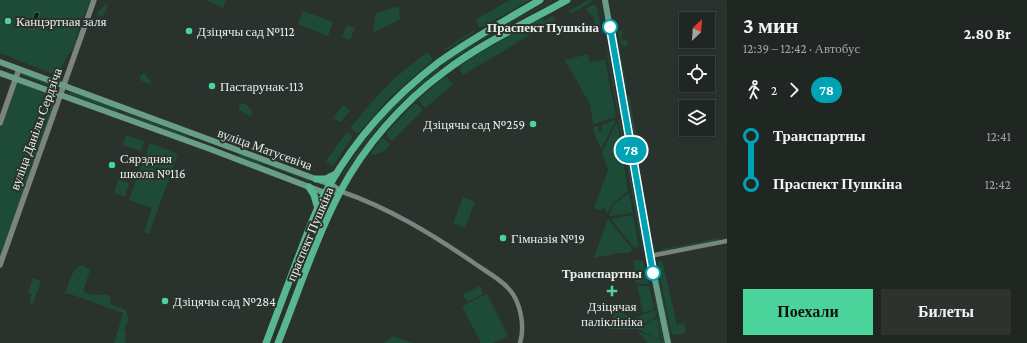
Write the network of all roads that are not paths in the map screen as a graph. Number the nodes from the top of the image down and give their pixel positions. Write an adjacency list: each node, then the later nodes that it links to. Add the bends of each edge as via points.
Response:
1 (94, 0): 9 (street, вуліца Данілы Сердзіча)
2 (540, 0): 16 (main road, праспект Пушкіна, via 453,53 414,83 378,119)
3 (567, 0): 20 (main road, праспект Пушкіна, via 534,16 445,71 413,98 379,133)
4 (605, 0): 24 (main road)
5 (0, 62): 6 (main road, вуліца Матусевіча)
6 (19, 69): 8 (street); 9 (main road, вуліца Матусевіча)
7 (0, 73): 8 (main road, вуліца Матусевіча)
8 (15, 79): 10 (main road, вуліца Матусевіча); 13 (street)
9 (63, 86): 10 (street, вуліца Данілы Сердзіча); 11 (main road, вуліца Матусевіча)
10 (60, 96): 12 (main road, вуліца Матусевіча); 25 (street, вуліца Данілы Сердзіча)
11 (123, 108): 12 (main road); 14 (main road, вуліца Матусевіча)
12 (120, 117): 15 (main road, вуліца Матусевіча)
13 (0, 123)
14 (232, 148): 15 (main road, via 232,153); 17 (main road, вуліца Матусевіча)
15 (210, 149): 19 (main road, вуліца Матусевіча)
16 (338, 173): 17 (main road, via 326,179); 18 (main road, праспект Пушкіна)
17 (316, 179): 18 (main road, вуліца Матусевіча)
18 (330, 184): 20 (main road, вуліца Матусевіча); 21 (main road, праспект Пушкіна)
19 (309, 187): 21 (main road, вуліца Матусевіча); 22 (main road)
20 (340, 191): 21 (main road, вуліца Матусевіча); 27 (main road, праспект Пушкіна); 28 (street, via 393,213 421,228 508,288 516,300 520,316)
21 (325, 193): 22 (main road, праспект Пушкіна)
22 (318, 209): 26 (main road, праспект Пушкіна)
23 (727, 241): 24 (street)
24 (650, 256): 29 (main road)
25 (0, 266)
26 (266, 343)
27 (278, 343)
28 (520, 343)
29 (668, 343)

